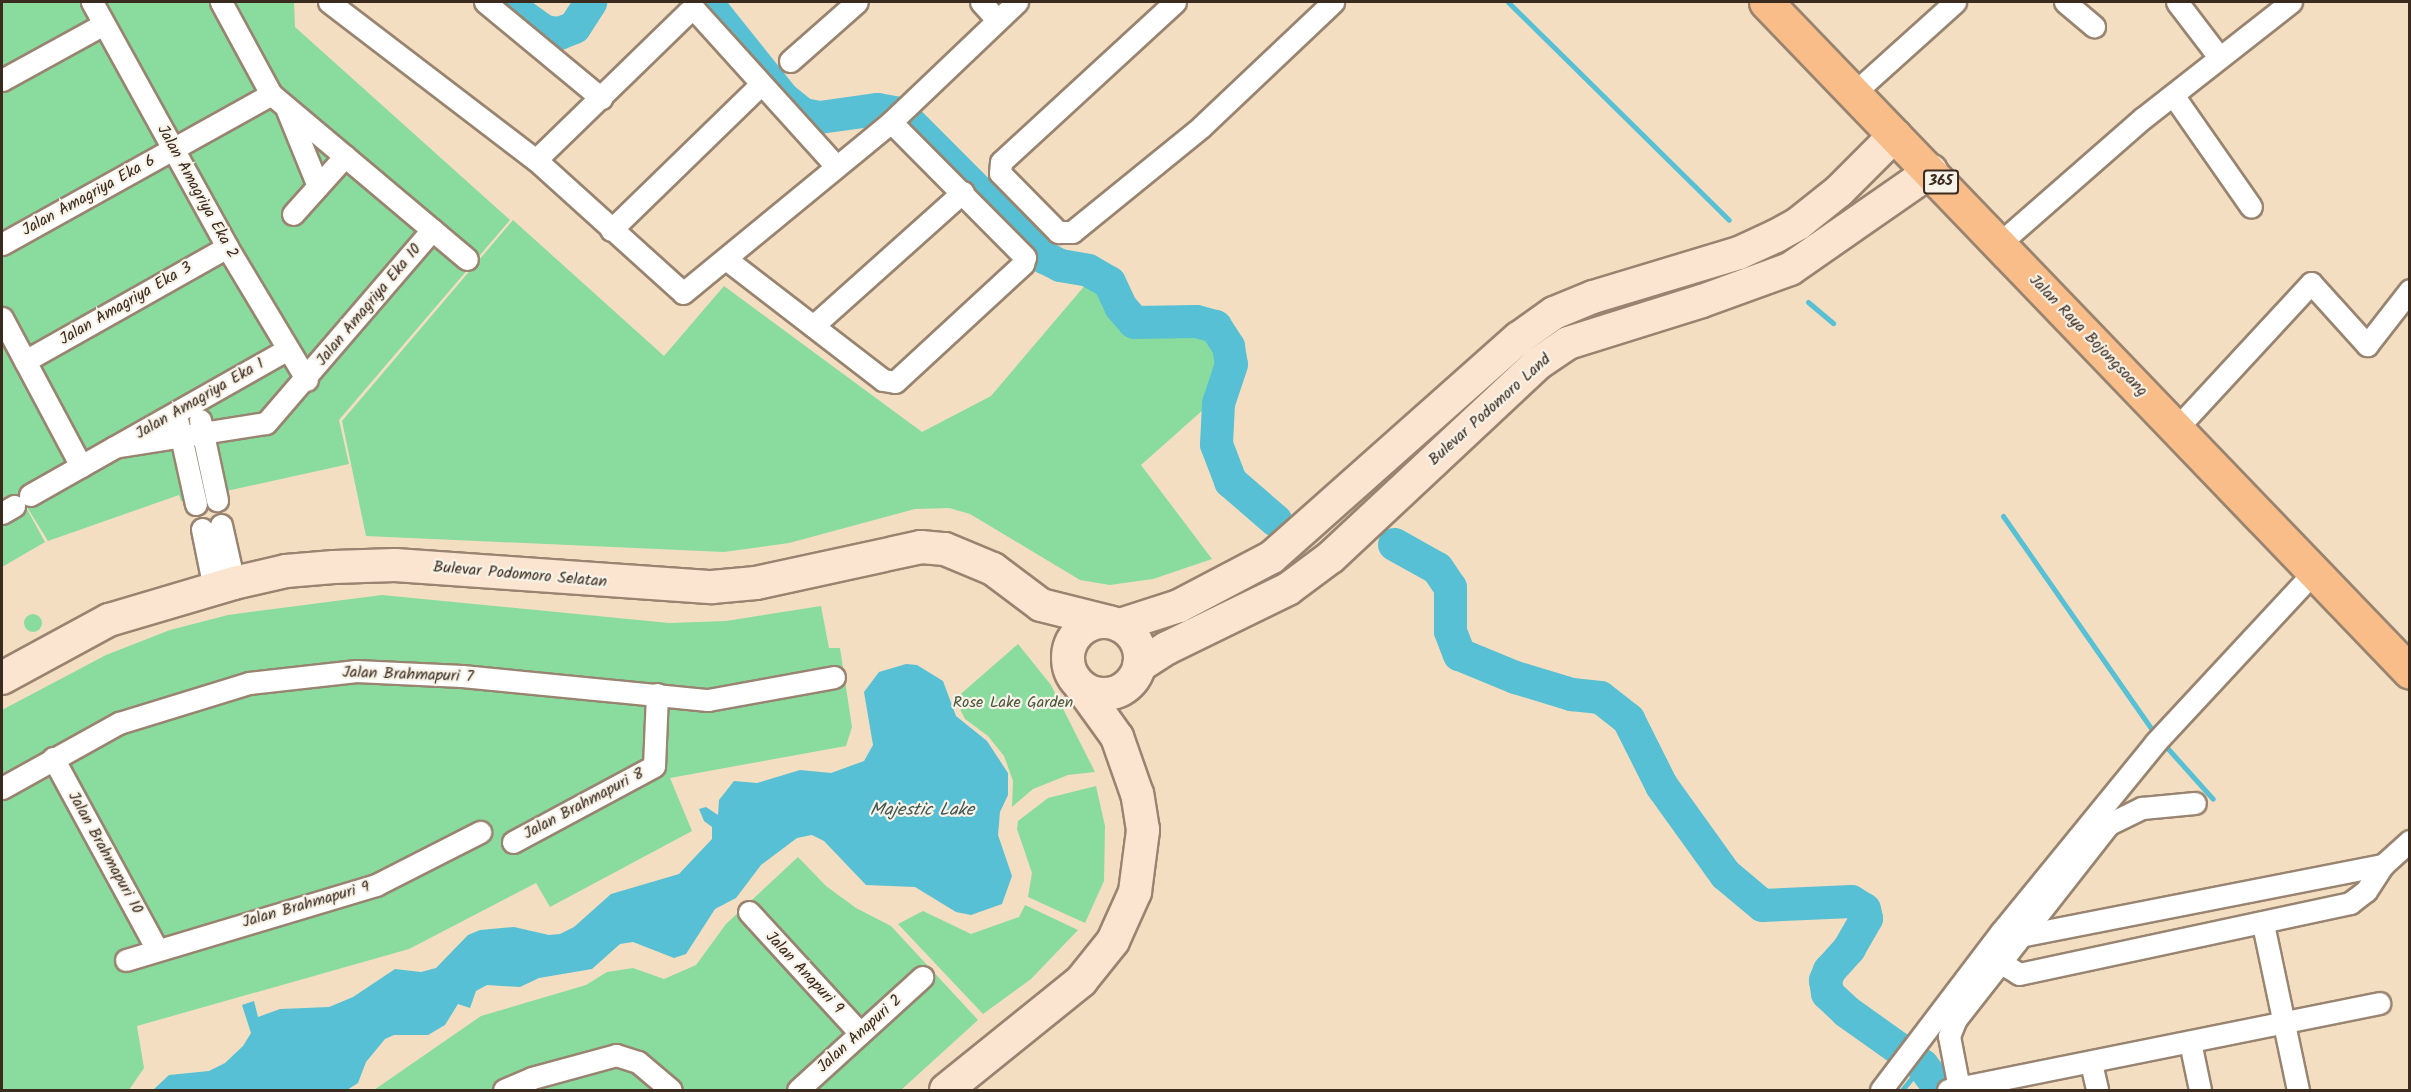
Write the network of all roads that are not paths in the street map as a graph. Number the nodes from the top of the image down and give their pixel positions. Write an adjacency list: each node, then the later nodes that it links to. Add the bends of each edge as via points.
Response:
1 (92, 2): 16 (street, Jalan Amagriya Eka 2)
2 (221, 2): 25 (street)
3 (329, 2): 30 (street)
4 (484, 2): 24 (street)
5 (856, 2): 19 (street)
6 (981, 2): 15 (street)
7 (1017, 2): 15 (street)
8 (1175, 2): 9 (street, via 1001,162 1000,173 1058,232 1072,232 1201,127)
9 (1333, 2)
10 (1955, 2): 22 (street)
11 (2065, 2): 17 (street)
12 (2177, 2): 18 (street)
13 (2291, 2): 18 (street)
14 (1779, 6): 22 (main road, Jalan Raya Bojongsoang / 365)
15 (997, 20): 26 (street)
16 (104, 24): 20 (street); 28 (street, Jalan Amagriya Eka 2)
17 (2094, 26)
18 (2219, 57): 23 (street)
19 (790, 61)
20 (2, 79)
21 (760, 85): 24 (street, via 695,10 688,12); 31 (street); 39 (street)
22 (1854, 93): 27 (main road, Jalan Raya Bojongsoang / 365)
23 (2173, 95): 35 (street); 40 (street)
24 (601, 99): 30 (street)
25 (278, 100): 28 (street, Jalan Amagriya Eka 6); 29 (street); 33 (street)
26 (896, 115): 31 (street); 34 (street)
27 (1895, 135): 32 (main road, Jalan Raya Bojongsoang / 365); 37 (street, Bulevar Podomoro Land)
28 (174, 149): 41 (street, Jalan Amagriya Eka 6); 42 (street, Jalan Amagriya Eka 2)
29 (345, 156): 33 (street); 38 (street)
30 (536, 159): 39 (street)
31 (836, 166): 45 (street)
32 (1931, 171): 40 (main road, Jalan Raya Bojongsoang / 365); 43 (street, Bulevar Podomoro Land)
33 (318, 186): 36 (street)
34 (963, 192): 48 (street); 48 (street, via 1022,250 1023,264 895,382 883,380)
35 (2251, 207)
36 (293, 214)
37 (1799, 224): 43 (street, via 1824,228 1826,240); 59 (street, Bulevar Podomoro Land, via 1739,253 1593,297 1554,313 1519,338)
38 (432, 230): 44 (street); 51 (street, Jalan Amagriya Eka 10)
39 (610, 230): 45 (street, via 683,293)
40 (2000, 243): 54 (main road, Jalan Raya Bojongsoang / 365)
41 (2, 244)
42 (227, 247): 49 (street, Jalan Amagriya Eka 2); 50 (street, Jalan Amagriya Eka 3)
43 (1819, 251): 61 (street, Bulevar Podomoro Land, via 1790,269 1740,289 1568,343 1537,364)
44 (467, 259)
45 (726, 259): 48 (street)
46 (2409, 290): 54 (street, via 2367,345 2311,283)
47 (2, 318): 50 (street)
48 (813, 326)
49 (286, 350): 51 (street, Jalan Amagriya Eka 2); 52 (street, Jalan Amagriya Eka 1)
50 (25, 362): 58 (street)
51 (307, 380): 55 (street, Jalan Amagriya Eka 1, via 266,423)
52 (195, 402): 53 (street, Jalan Amagriya Eka 1); 55 (street)
53 (175, 413): 56 (street); 57 (street, Jalan Amagriya Eka 1)
54 (2176, 429): 63 (main road, Jalan Raya Bojongsoang / 365)
55 (203, 433): 56 (street, Jalan Amagriya Eka 1); 56 (street, via 206,502)
56 (181, 436): 57 (street, Jalan Amagriya Eka 1)
57 (114, 447): 58 (street, Jalan Amagriya Eka 1)
58 (81, 466): 60 (street, Jalan Amagriya Eka 1)
59 (1360, 482): 61 (street); 66 (street, Bulevar Podomoro Land, via 1272,557)
60 (15, 505)
61 (1382, 508): 68 (street, Bulevar Podomoro Land, via 1330,557 1287,588)
62 (211, 527): 64 (street)
63 (2314, 572): 70 (main road, Jalan Raya Bojongsoang / 365); 99 (street, via 2160,737)
64 (224, 586): 65 (street, Bulevar Podomoro Selatan, via 286,571 395,565 712,587 756,583 921,547 945,549 993,569); 73 (street, Bulevar Podomoro Selatan, via 109,620)
65 (1041, 605): 67 (street, Bulevar Podomoro Selatan); 72 (street, Bulevar Podomoro Selatan)
66 (1179, 606): 67 (street, Bulevar Podomoro Land); 68 (street, via 1171,617 1172,624)
67 (1115, 623): 69 (street, via 1137,642); 72 (street, via 1097,622 1076,633 1067,655)
68 (1191, 635): 69 (street, Bulevar Podomoro Land)
69 (1137, 671): 72 (street, via 1116,692 1104,694); 75 (street, via 1121,710)
70 (2409, 672)
71 (834, 677): 74 (street, Jalan Brahmapuri 7, via 708,700)
72 (1075, 677): 75 (street, Bulevar Podomoro Selatan)
73 (2, 678)
74 (657, 694): 76 (street, Jalan Brahmapuri 7, via 462,675 356,671 249,682 119,723); 81 (street, Jalan Brahmapuri 8, via 654,766)
75 (1117, 737): 98 (street, via 1137,794 1143,830 1141,865 1125,917 1098,962 1081,981)
76 (53, 758): 77 (street, Jalan Brahmapuri 7); 86 (street, Jalan Brahmapuri 10)
77 (2, 788)
78 (2194, 803): 85 (street, via 2142,808 2109,824)
79 (480, 832): 86 (street, Jalan Brahmapuri 9, via 376,885)
80 (2409, 841): 82 (street)
81 (513, 842)
82 (2383, 866): 84 (street, via 2366,891 2350,903); 85 (street)
83 (749, 912): 92 (street, Jalan Anapuri 9)
84 (2263, 924): 88 (street, via 2019,974); 91 (street)
85 (2020, 936): 88 (street)
86 (156, 948): 87 (street, Jalan Brahmapuri 9)
87 (126, 960)
88 (2000, 962): 100 (street, via 1956,1019 1949,1036)
89 (922, 977): 92 (street, Jalan Anapuri 2)
90 (2379, 1003): 91 (street)
91 (2283, 1024): 93 (street); 103 (street)
92 (860, 1033): 97 (street, Jalan Anapuri 2)
93 (2190, 1042): 94 (street); 102 (street)
94 (2091, 1063): 100 (street); 101 (street)
95 (504, 1090): 96 (street, via 532,1078 615,1055 638,1062)
96 (670, 1090)
97 (798, 1090)
98 (946, 1090)
99 (1881, 1090)
100 (1952, 1090)
101 (2097, 1090)
102 (2200, 1090)
103 (2298, 1090)

